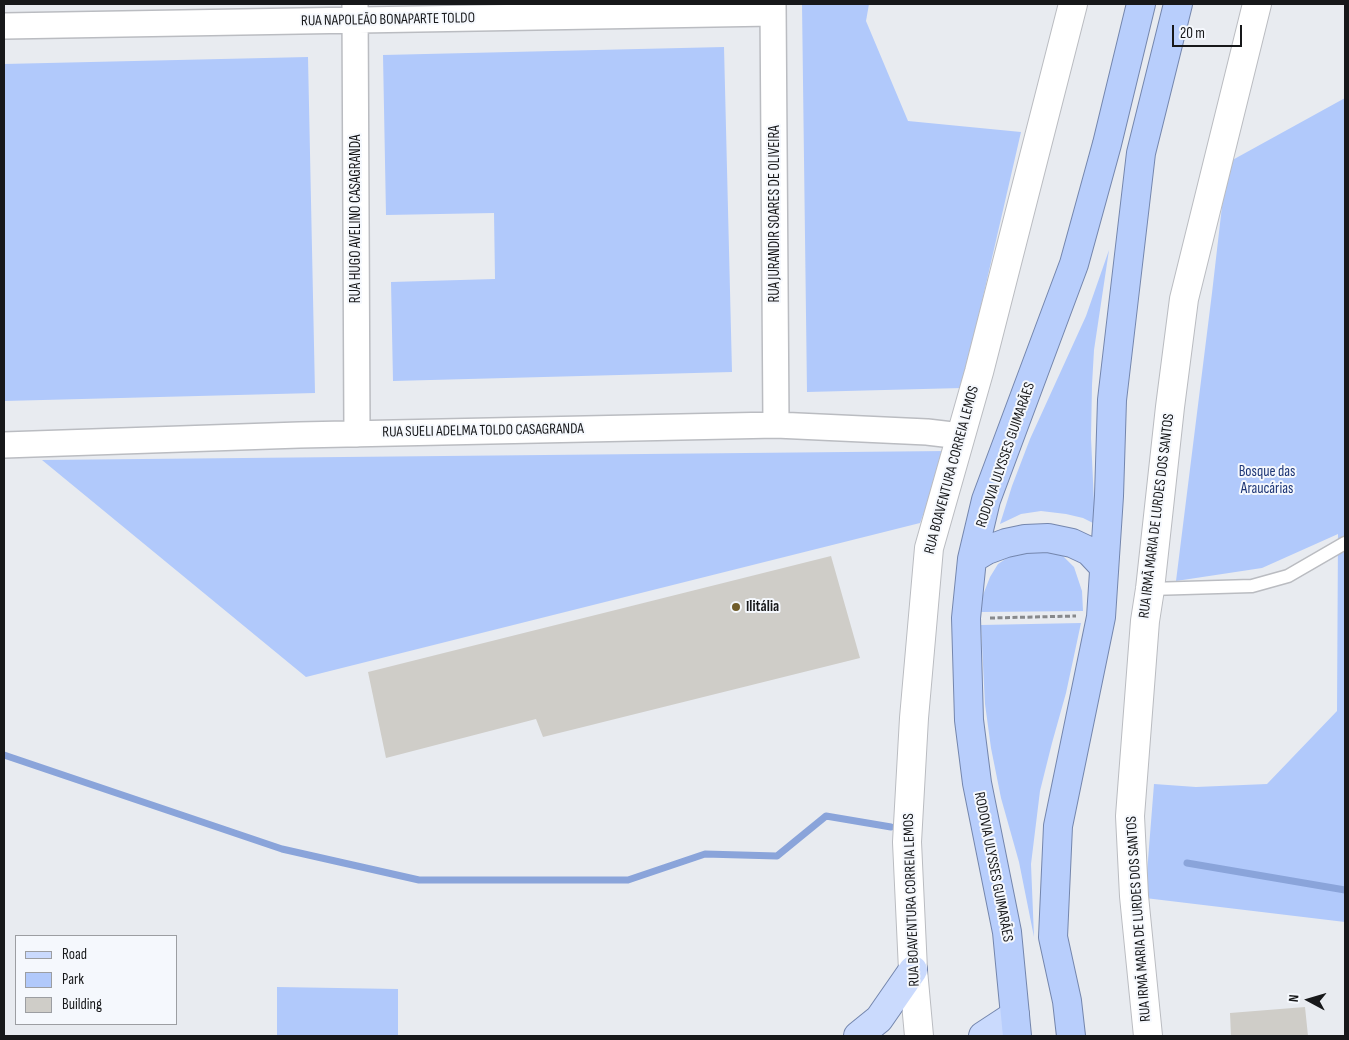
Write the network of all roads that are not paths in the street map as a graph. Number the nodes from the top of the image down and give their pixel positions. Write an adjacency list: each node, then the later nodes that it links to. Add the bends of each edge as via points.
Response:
1 (1073, 4): 10 (street, RUA BOAVENTURA CORREIA LEMOS)
2 (1141, 4): 13 (highway, RODOVIA ULYSSES GUIMARÃES, via 1074,264 986,500)
3 (1178, 4): 14 (highway, via 1140,163 1112,400)
4 (1257, 4): 15 (street, RUA IRMÃ MARIA DE LURDES DOS SANTOS, via 1184,299)
5 (773, 9): 6 (street, RUA NAPOLEÃO BONAPARTE TOLDO); 8 (street, RUA JURANDIR SOARES DE OLIVEIRA)
6 (355, 12): 7 (street, RUA NAPOLEÃO BONAPARTE TOLDO); 9 (street, RUA HUGO AVELINO CASAGRANDA)
7 (4, 26)
8 (776, 425): 9 (street, RUA SUELI ADELMA TOLDO CASAGRANDA); 10 (street, RUA SUELI ADELMA TOLDO CASAGRANDA)
9 (357, 434): 11 (street, RUA SUELI ADELMA TOLDO CASAGRANDA)
10 (962, 436): 16 (street, RUA BOAVENTURA CORREIA LEMOS, via 929,548 922,617 907,842)
11 (4, 445)
12 (1345, 543): 15 (lane, via 1288,576 1252,586)
13 (972, 559): 14 (highway, via 1006,542 1048,538 1089,550); 17 (highway, RODOVIA ULYSSES GUIMARÃES, via 966,618 969,720 977,783 1007,932)
14 (1104, 567): 21 (highway, via 1100,617 1058,826 1052,937 1067,1001)
15 (1150, 589): 22 (street, RUA IRMÃ MARIA DE LURDES DOS SANTOS, via 1130,816 1134,896)
16 (913, 970): 18 (main road, via 879,1019); 19 (street, RUA BOAVENTURA CORREIA LEMOS)
17 (1016, 1026): 20 (main road)
18 (858, 1036)
19 (919, 1036)
20 (983, 1036)
21 (1071, 1036)
22 (1148, 1036)

